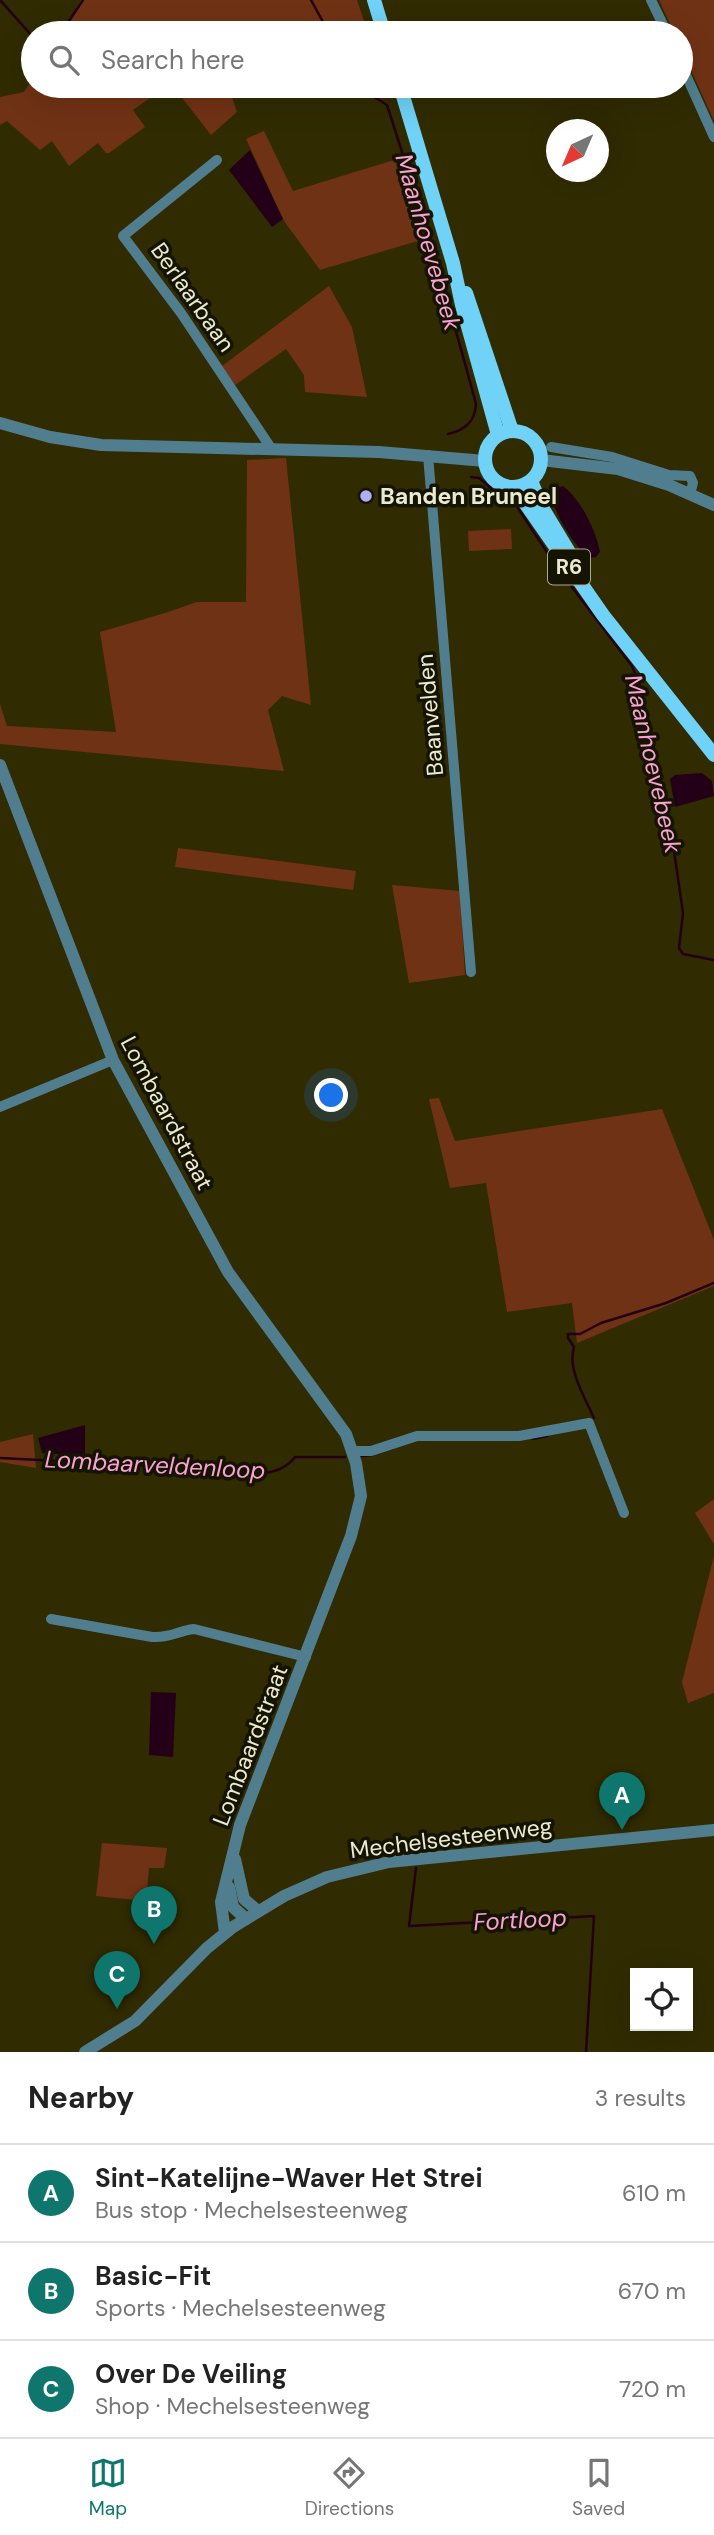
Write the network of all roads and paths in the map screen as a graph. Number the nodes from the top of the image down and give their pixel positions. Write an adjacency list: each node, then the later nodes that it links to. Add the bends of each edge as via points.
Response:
1 (374, 0): 3 (main road)
2 (652, 0): 4 (street)
3 (380, 21)
4 (662, 21)
5 (693, 91): 7 (street)
6 (404, 98): 10 (main road, via 465,318)
7 (714, 137)
8 (217, 160): 12 (street, Berlaarbaan, via 123,236)
9 (0, 423): 12 (street, via 101,445)
10 (505, 433): 14 (main road, via 488,446); 15 (main road, via 523,433 534,441)
11 (551, 447): 18 (street, via 690,476)
12 (271, 448): 13 (street)
13 (428, 455): 14 (street); 23 (street, Baanvelden)
14 (485, 460): 17 (main road, R6, via 494,480)
15 (541, 460): 16 (main road); 18 (street, via 618,469)
16 (531, 481): 17 (main road); 20 (main road, R6, via 572,558)
17 (514, 487): 20 (main road, R6, via 603,615)
18 (690, 494): 19 (street)
19 (714, 505)
20 (628, 643): 21 (main road, R6)
21 (714, 755)
22 (0, 765): 24 (street, Lombaardstraat)
23 (471, 972)
24 (113, 1060): 25 (street); 26 (street, Lombaardstraat, via 228,1272 346,1434)
25 (0, 1107)
26 (352, 1451): 27 (street, via 371,1451 416,1436 519,1436 589,1423); 29 (street, Lombaardstraat, via 361,1496)
27 (624, 1513)
28 (51, 1619): 29 (street, Lombaardstraat, via 152,1637 194,1629)
29 (306, 1657): 31 (street, Lombaardstraat)
30 (714, 1830): 33 (street, Mechelsesteenweg, via 368,1865 305,1886)
31 (234, 1848): 32 (street, Lombaardstraat); 33 (street, Lombaardstraat, via 244,1899)
32 (228, 1877): 34 (street, Lombaardstraat, via 233,1907); 35 (street, Lombaardstraat, via 221,1902)
33 (258, 1911): 34 (street, Mechelsesteenweg)
34 (246, 1919): 35 (street, Mechelsesteenweg)
35 (225, 1933): 36 (street, Mechelsesteenweg, via 135,2021)
36 (85, 2052)

